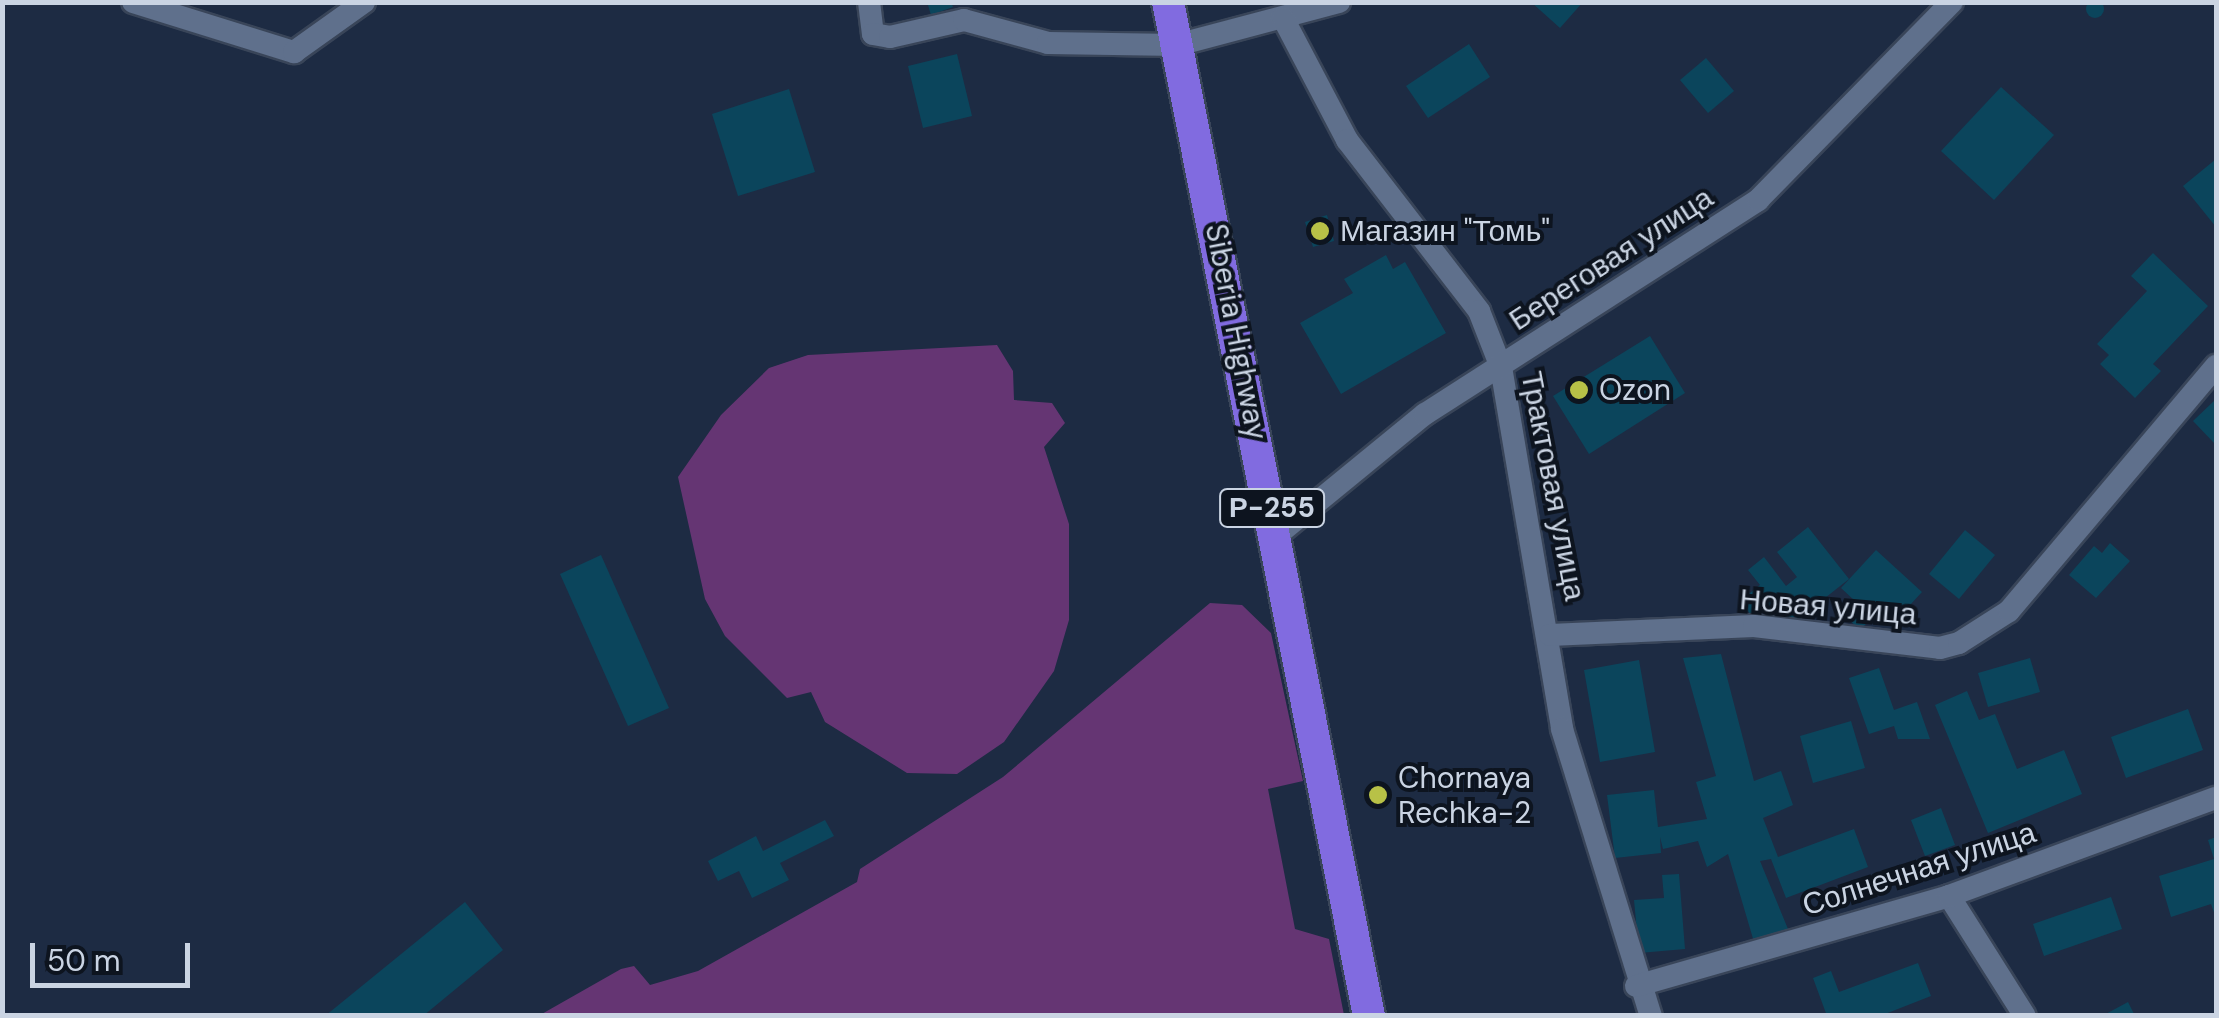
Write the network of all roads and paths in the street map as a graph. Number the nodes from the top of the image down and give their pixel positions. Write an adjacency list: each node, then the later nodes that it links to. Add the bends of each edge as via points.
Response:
1 (132, 2): 2 (street, via 294,52)
2 (364, 2)
3 (869, 2): 8 (street, via 872,34 964,20 1048,43)
4 (1168, 2): 8 (highway, Siberia Highway / Р-255)
5 (1339, 2): 7 (street)
6 (1952, 2): 10 (street, Береговая улица, via 1758,200)
7 (1283, 18): 8 (street); 10 (street, Трактовая улица, via 1347,140 1479,311)
8 (1177, 45): 11 (highway, Siberia Highway / Р-255)
9 (2216, 366): 12 (street, Новая улица, via 2009,611 1958,643 1940,648 1754,626)
10 (1501, 367): 11 (street, Береговая улица, via 1424,414); 12 (street, Трактовая улица)
11 (1277, 535): 16 (highway, Siberia Highway / Р-255)
12 (1550, 635): 15 (street, Трактовая улица, via 1562,729)
13 (2216, 798): 14 (street, Солнечная улица)
14 (1949, 896): 15 (street, Солнечная улица); 18 (street)
15 (1636, 986): 17 (street, Трактовая улица)
16 (1369, 1016)
17 (1651, 1016)
18 (2025, 1016)

